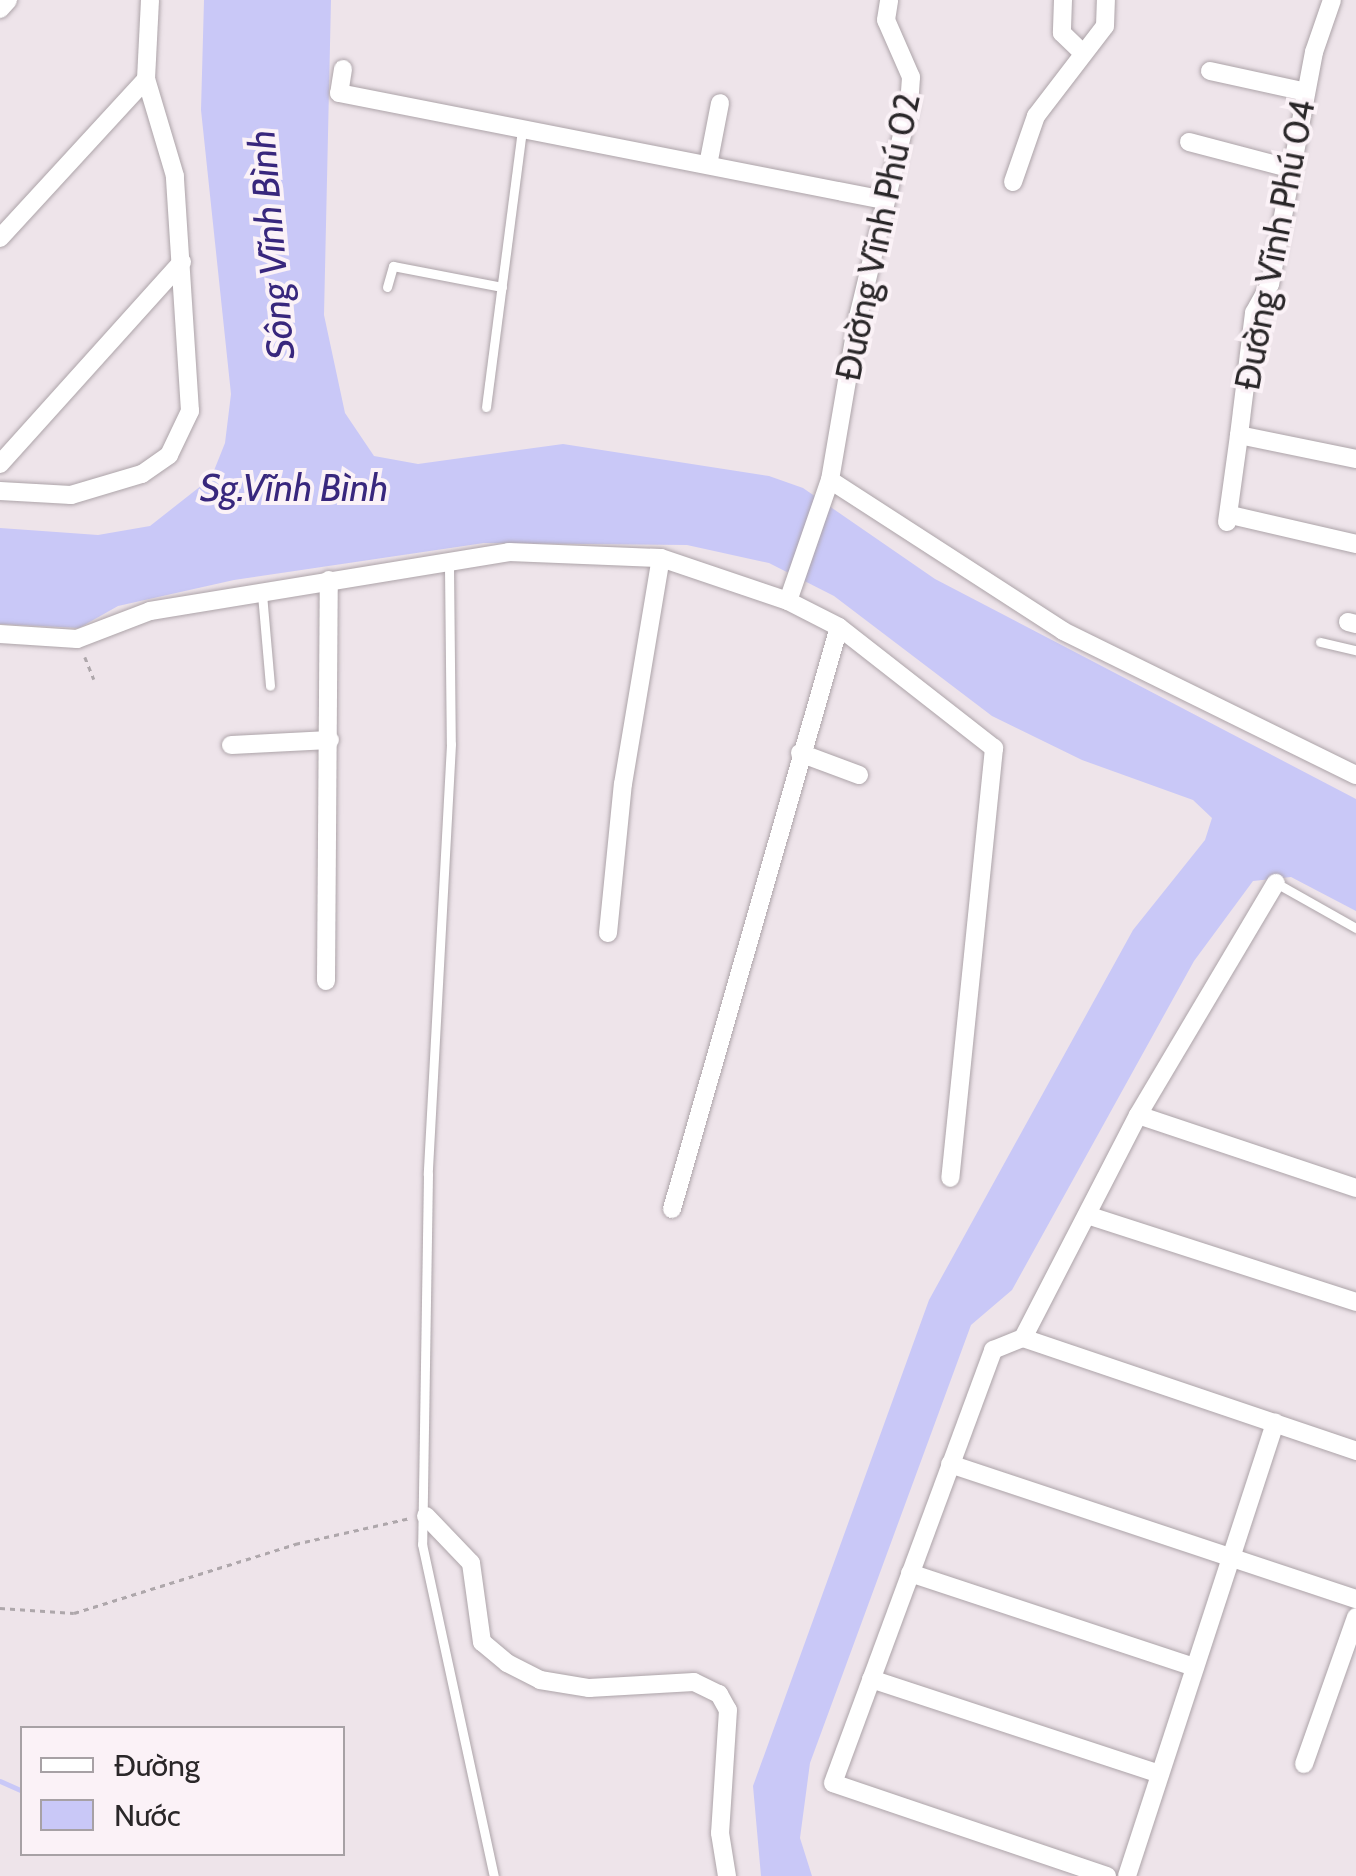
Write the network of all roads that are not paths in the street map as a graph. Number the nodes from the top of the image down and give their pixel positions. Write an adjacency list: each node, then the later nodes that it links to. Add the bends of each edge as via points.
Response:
1 (8, 0): 7 (street)
2 (150, 0): 11 (street)
3 (1063, 0): 8 (street, via 1062,33)
4 (1106, 0): 8 (street, via 1106,26)
5 (1332, 0): 12 (street, Đường Vĩnh Phú 04)
6 (883, 2): 19 (street, Đường Vĩnh Phú 02, via 911,89)
7 (0, 9)
8 (1083, 53): 18 (street, via 1036,116)
9 (343, 68): 14 (street, via 339,93)
10 (1210, 71): 12 (street)
11 (146, 80): 20 (street); 21 (street, via 175,176)
12 (1306, 92): 17 (street, Đường Vĩnh Phú 04)
13 (720, 102): 16 (street)
14 (522, 129): 16 (street); 23 (lane)
15 (1189, 142): 17 (street)
16 (708, 165): 19 (street)
17 (1292, 169): 25 (street, Đường Vĩnh Phú 04, via 1270,284 1254,313)
18 (1013, 182)
19 (884, 200): 28 (street, Đường Vĩnh Phú 02)
20 (0, 238)
21 (182, 262): 27 (street); 29 (street, via 190,411 169,455 102,490)
22 (387, 287): 23 (lane, via 394,266)
23 (502, 287): 24 (lane)
24 (486, 407)
25 (1239, 435): 26 (street, Đường Vĩnh Phú 04); 30 (street, via 1231,519)
26 (1356, 459)
27 (0, 464)
28 (828, 485): 35 (street, Đường Vĩnh Phú 02); 45 (street, via 1063,631)
29 (0, 492)
30 (1356, 544)
31 (662, 558): 32 (street, via 509,552); 35 (street); 48 (street, via 623,784)
32 (449, 567): 33 (street); 60 (lane, via 451,744 428,1174)
33 (329, 580): 34 (street); 41 (street)
34 (262, 591): 37 (street, via 150,611 86,635); 40 (lane)
35 (788, 601): 36 (street)
36 (840, 626): 43 (street); 51 (street, via 994,748)
37 (0, 634)
38 (1320, 642): 39 (lane)
39 (1356, 650)
40 (270, 686)
41 (330, 740): 42 (street); 49 (street)
42 (231, 745)
43 (800, 753): 44 (street); 53 (street)
44 (859, 775)
45 (1356, 775)
46 (1276, 883): 47 (lane); 50 (street)
47 (1356, 928)
48 (608, 933)
49 (326, 981)
50 (1138, 1115): 52 (street); 54 (street)
51 (950, 1178)
52 (1356, 1188)
53 (672, 1209)
54 (1087, 1214): 55 (street); 56 (street)
55 (1356, 1302)
56 (1022, 1338): 57 (street); 59 (street, via 993,1350)
57 (1275, 1423): 58 (street); 61 (street)
58 (1356, 1450)
59 (950, 1464): 61 (street); 62 (street)
60 (426, 1516): 69 (lane, via 423,1555); 70 (street, via 471,1563 482,1642 508,1664 540,1680 589,1688 694,1682 719,1694 728,1710 720,1833)
61 (1231, 1558): 63 (street); 65 (street)
62 (910, 1572): 65 (street); 66 (street)
63 (1356, 1600)
64 (1356, 1617): 67 (street)
65 (1195, 1668): 68 (street)
66 (871, 1679): 68 (street); 71 (street, via 832,1783)
67 (1304, 1764)
68 (1160, 1774): 72 (street)
69 (494, 1876)
70 (727, 1876)
71 (1108, 1876)
72 (1127, 1876)

